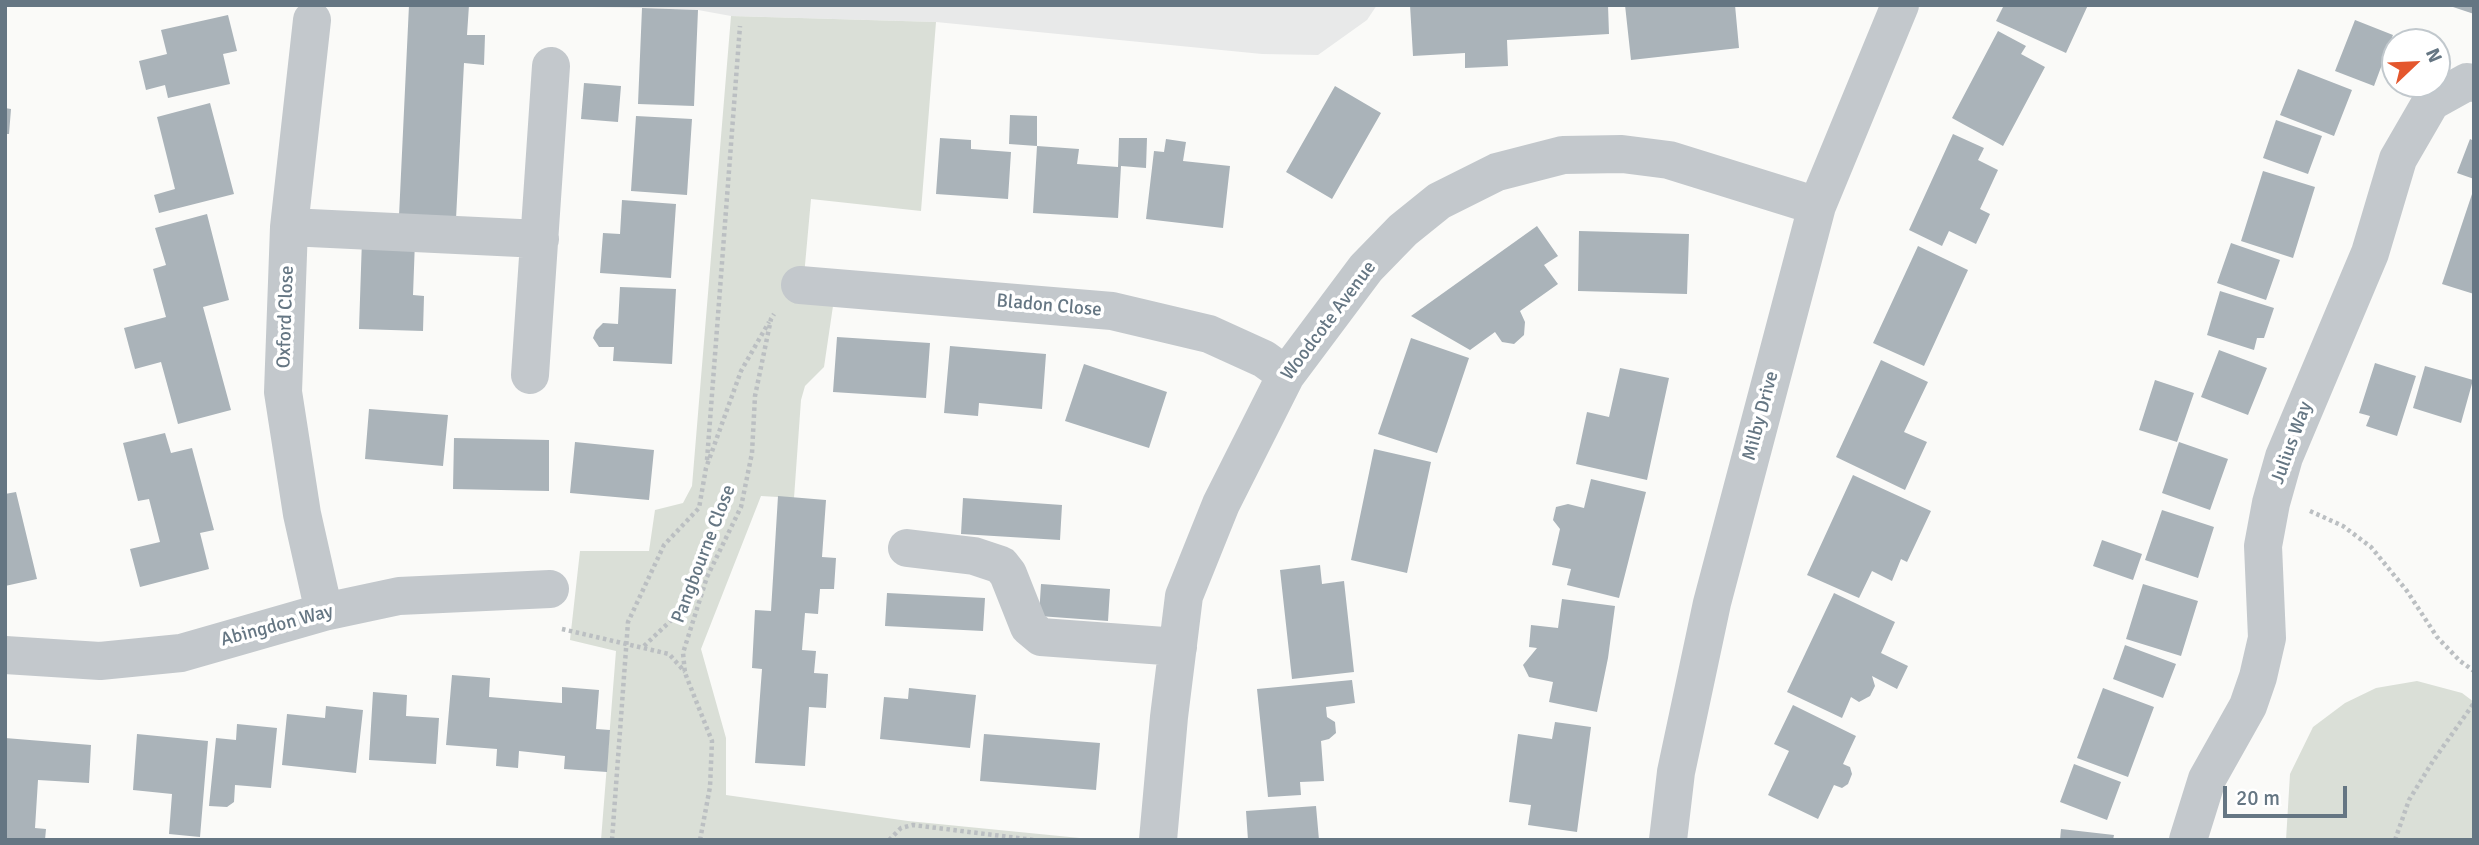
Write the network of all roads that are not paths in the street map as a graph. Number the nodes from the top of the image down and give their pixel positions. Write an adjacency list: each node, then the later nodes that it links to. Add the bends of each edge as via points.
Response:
1 (1900, 5): 5 (street, Milby Drive)
2 (312, 20): 6 (street, Oxford Close)
3 (551, 66): 7 (street)
4 (2474, 83): 18 (street, Julius Way, via 2467,82 2431,102 2398,159 2370,253 2284,457 2263,546 2267,638 2258,677 2248,706 2207,779)
5 (1818, 206): 10 (street, Woodcote Avenue, via 1670,160 1622,154 1563,155 1497,172 1439,201 1402,230 1366,268); 17 (street, Milby Drive, via 1712,603 1676,772)
6 (289, 227): 7 (street); 13 (street, Oxford Close, via 283,392 302,514)
7 (540, 239): 9 (street)
8 (800, 285): 10 (street, Bladon Close, via 1112,311 1209,334 1265,359)
9 (530, 375)
10 (1286, 375): 14 (street, Woodcote Avenue, via 1221,504 1193,573 1184,596)
11 (907, 548): 14 (street, via 974,556 1001,565 1029,627 1041,637)
12 (550, 589): 13 (street, Abingdon Way, via 399,596)
13 (324, 612): 15 (street, Abingdon Way, via 181,653 100,662)
14 (1178, 647): 16 (street, Woodcote Avenue)
15 (5, 655)
16 (1158, 840)
17 (1668, 840)
18 (2188, 840)

